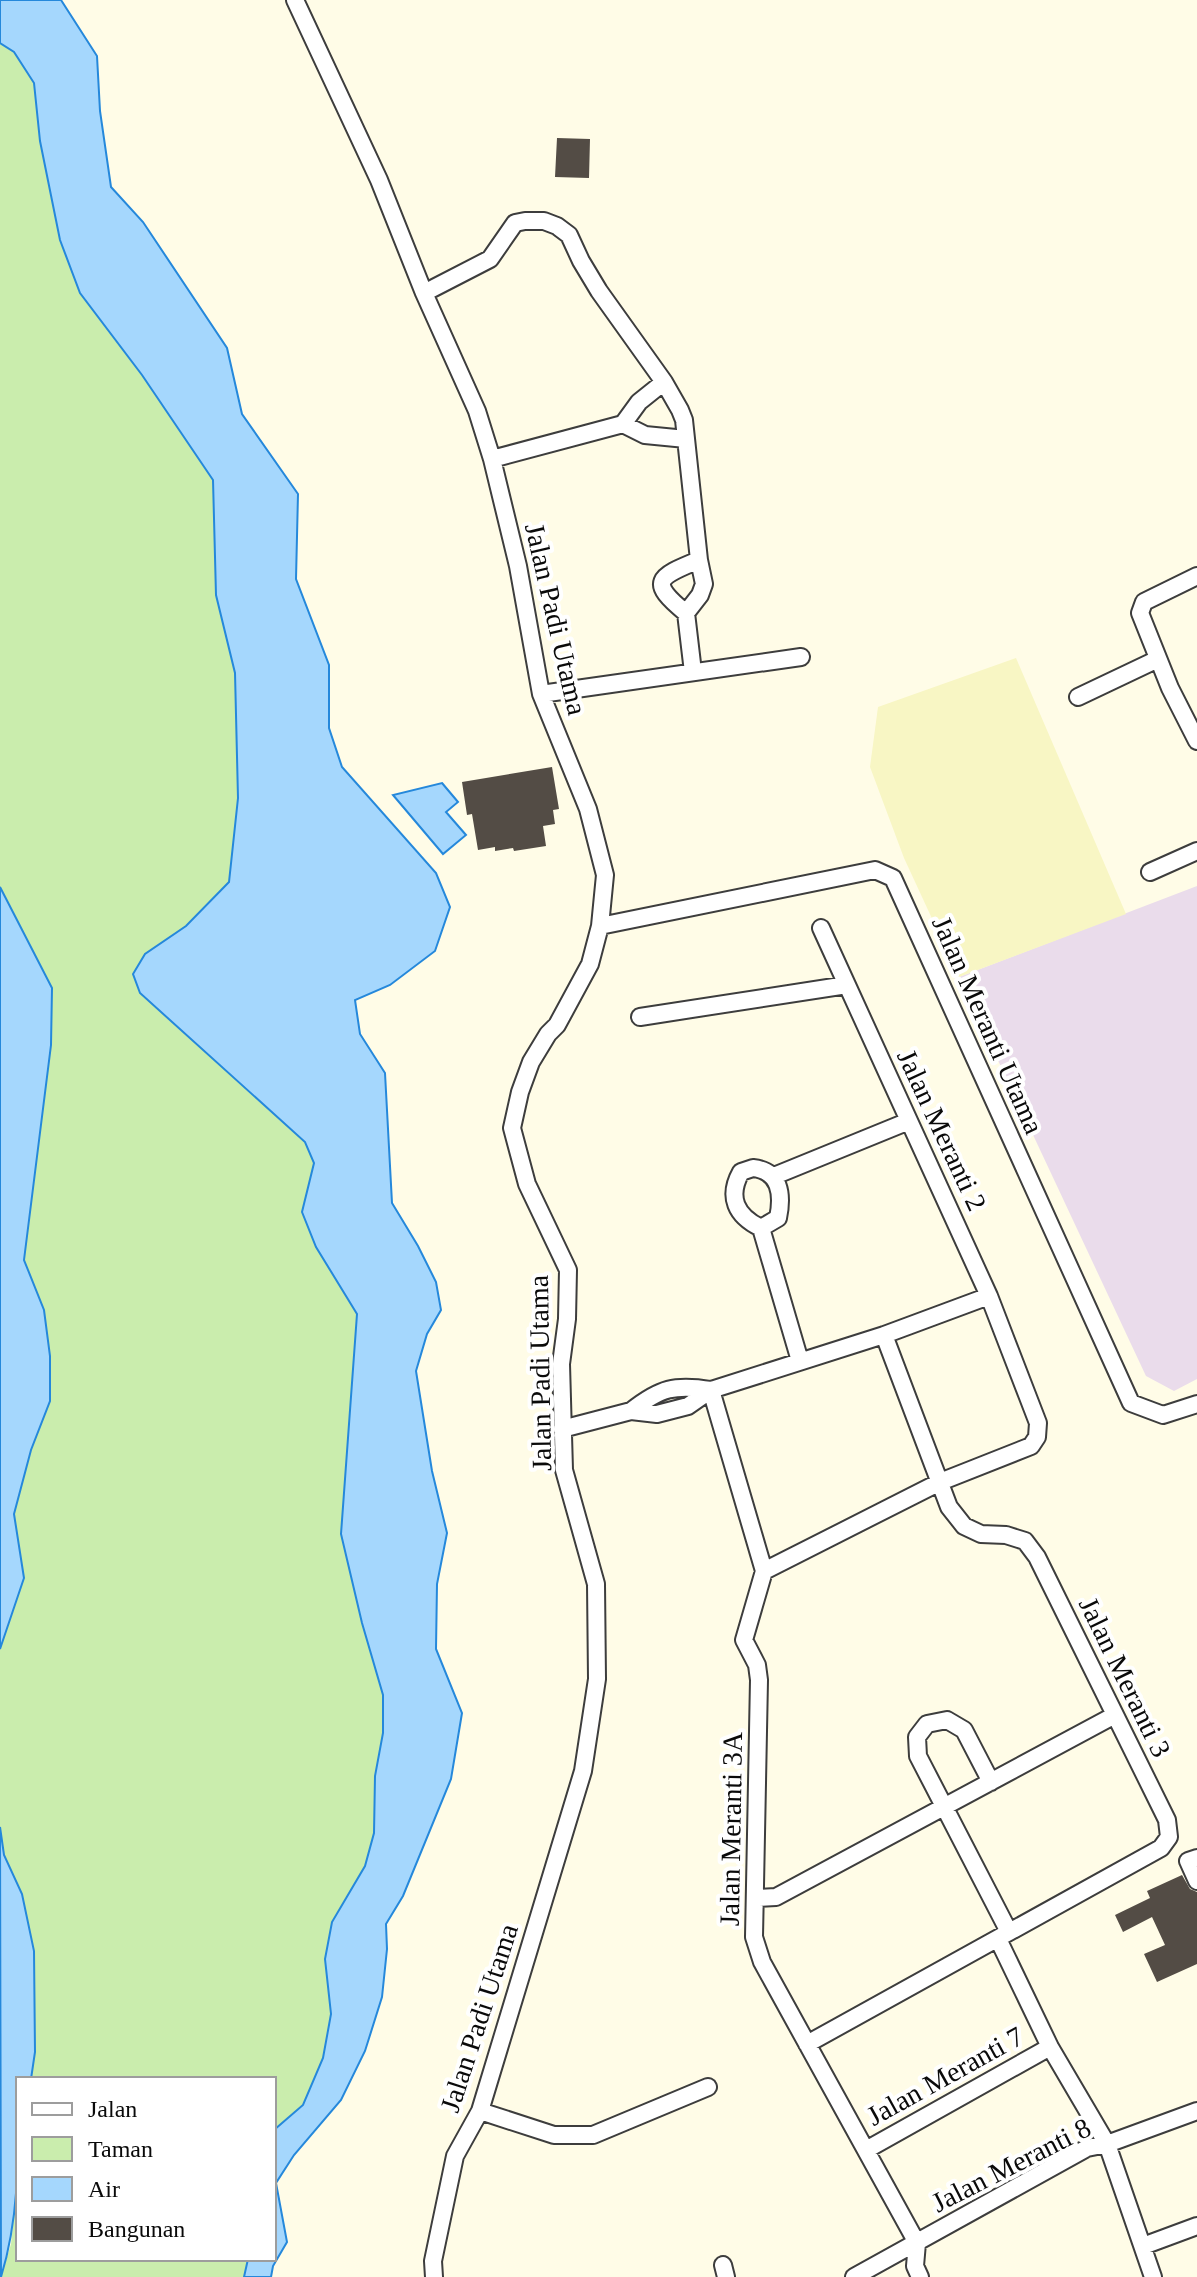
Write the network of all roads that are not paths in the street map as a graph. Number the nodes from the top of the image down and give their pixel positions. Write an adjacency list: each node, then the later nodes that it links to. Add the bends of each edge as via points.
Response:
1 (295, 0): 2 (street, Jalan Padi Utama, via 379,180)
2 (424, 293): 3 (street, via 490,259 515,223 544,221 569,235 599,291); 6 (street, Jalan Padi Utama, via 477,411)
3 (664, 382): 4 (street); 5 (street, via 684,420)
4 (623, 424): 5 (street, via 645,435); 6 (street)
5 (686, 439): 7 (street)
6 (492, 459): 13 (street, Jalan Padi Utama)
7 (699, 560): 9 (street, via 704,584); 9 (street, via 663,579 665,596)
8 (1197, 576): 11 (street, via 1140,607)
9 (686, 613): 12 (street)
10 (801, 657): 12 (street)
11 (1158, 659): 14 (street); 15 (street)
12 (693, 672): 13 (street)
13 (541, 694): 18 (street, Jalan Padi Utama, via 598,842 605,875)
14 (1078, 697)
15 (1197, 741)
16 (1197, 851): 17 (street)
17 (1150, 872)
18 (600, 926): 29 (street, Jalan Meranti Utama, via 875,870 893,878 1131,1403 1163,1415); 30 (street, Jalan Padi Utama, via 577,991 531,1062 512,1128 527,1184 568,1270)
19 (821, 928): 20 (street, Jalan Meranti 2)
20 (847, 985): 21 (street); 22 (street, Jalan Meranti 2)
21 (640, 1017)
22 (909, 1121): 23 (street); 25 (street, Jalan Meranti 2)
23 (774, 1176): 24 (street, via 781,1203 778,1218); 24 (street, via 753,1168 741,1172 733,1186 735,1204)
24 (761, 1228): 27 (street)
25 (989, 1296): 26 (street); 31 (street, Jalan Meranti 2, via 1038,1423 1037,1437 1031,1446)
26 (884, 1335): 27 (street); 31 (street, Jalan Meranti 3)
27 (800, 1361): 28 (street)
28 (711, 1390): 30 (street, via 688,1406 657,1414 631,1411); 32 (street)
29 (1197, 1404)
30 (562, 1429): 43 (street, Jalan Padi Utama, via 564,1470 596,1584 597,1679 583,1771)
31 (940, 1482): 32 (street); 33 (street, Jalan Meranti 3, via 949,1507 964,1526 1025,1541)
32 (764, 1571): 38 (street, Jalan Meranti 3A, via 744,1640 759,1680)
33 (1115, 1715): 34 (street); 39 (street, Jalan Meranti 3, via 1167,1820 1169,1837 1161,1848)
34 (991, 1782): 35 (street); 35 (street, via 964,1730 947,1720 927,1724 917,1737 918,1756)
35 (944, 1807): 38 (street, via 776,1897); 39 (street)
36 (1197, 1858): 37 (street, via 1188,1861)
37 (1197, 1881)
38 (755, 1898): 40 (street, Jalan Meranti 3A, via 754,1937 762,1962)
39 (1003, 1935): 40 (street, Jalan Meranti 3); 41 (street)
40 (807, 2044): 46 (street, Jalan Meranti 3A)
41 (1050, 2047): 45 (street); 46 (street, Jalan Meranti 7)
42 (708, 2087): 43 (street, via 593,2135 554,2135)
43 (480, 2111): 50 (street, Jalan Padi Utama, via 455,2156)
44 (1197, 2111): 45 (street, Jalan Meranti 8)
45 (1107, 2144): 48 (street, Jalan Meranti 8, via 1087,2148); 49 (street)
46 (866, 2150): 48 (street, Jalan Meranti 3A)
47 (1197, 2226): 49 (street)
48 (917, 2243): 51 (street, Jalan Meranti 8); 52 (street, via 915,2266)
49 (1143, 2246): 53 (street)
50 (434, 2277)
51 (854, 2277)
52 (920, 2277)
53 (1153, 2277)

